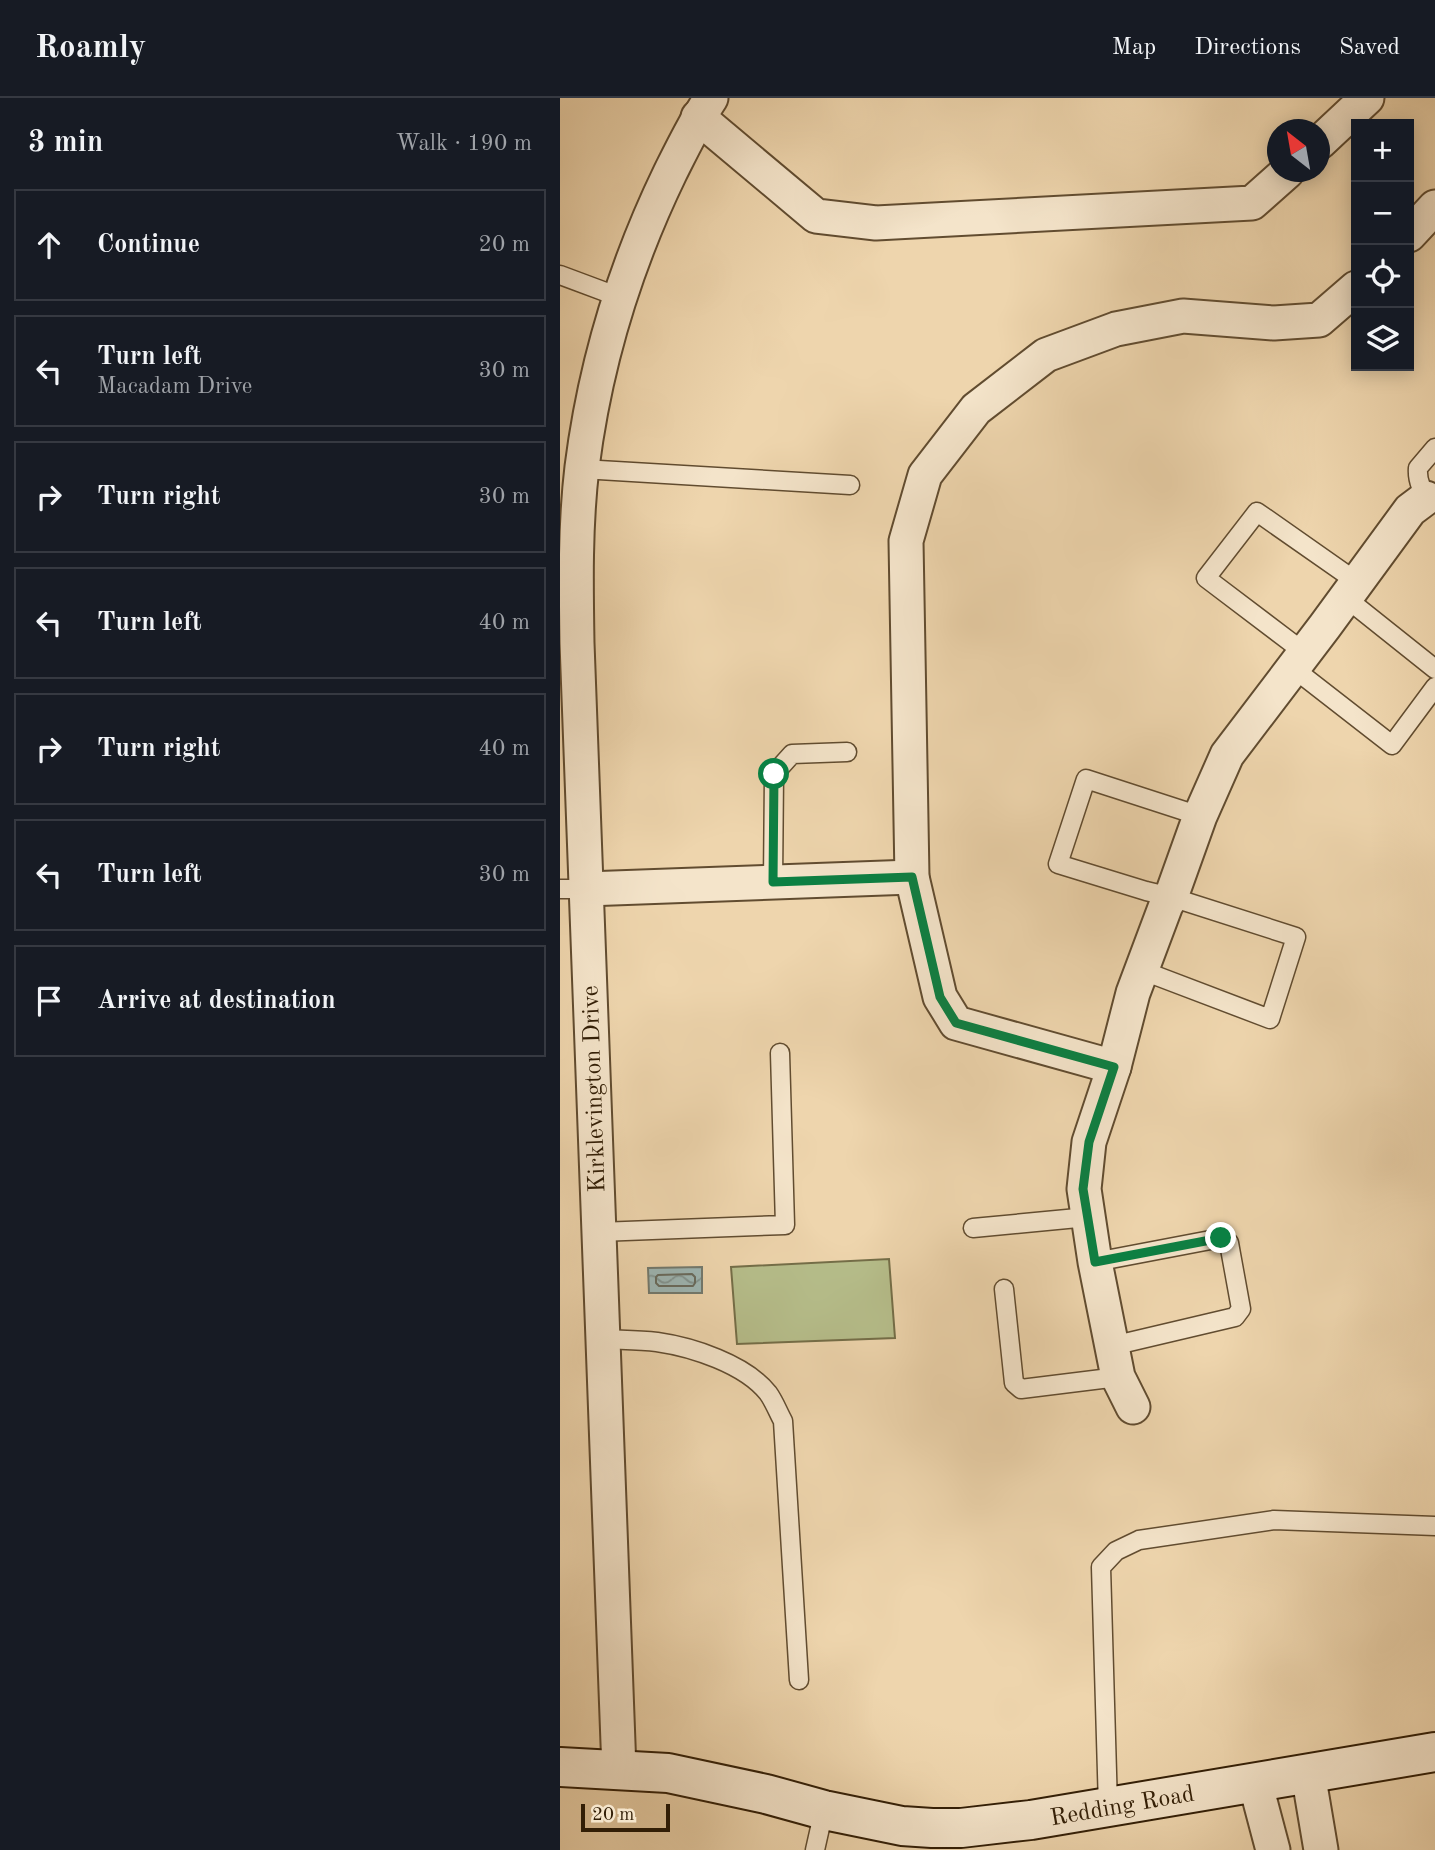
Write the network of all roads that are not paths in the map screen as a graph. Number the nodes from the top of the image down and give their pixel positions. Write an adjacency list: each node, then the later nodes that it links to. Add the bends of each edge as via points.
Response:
1 (1367, 98): 3 (street)
2 (705, 108): 4 (street, via 816,216 876,223 1252,203); 9 (street, Kirklevington Drive, via 653,208)
3 (1330, 133)
4 (1276, 182)
5 (1435, 207): 6 (street)
6 (1414, 230)
7 (560, 275): 9 (lane)
8 (1351, 292): 20 (street, via 1319,320 1274,323 1183,316 1116,329 1046,355 976,409 925,475 906,541)
9 (619, 297): 11 (street, Kirklevington Drive, via 592,402)
10 (1435, 448): 13 (lane, via 1418,468)
11 (582, 469): 12 (lane); 22 (street, Kirklevington Drive, via 576,551)
12 (850, 485)
13 (1431, 501): 14 (street, via 1410,510)
14 (1351, 590): 15 (street); 15 (lane, via 1257,512 1206,578); 16 (lane)
15 (1299, 661): 17 (lane, via 1392,745); 19 (street, via 1227,755)
16 (1435, 670)
17 (1435, 687)
18 (847, 752): 21 (lane, via 792,754 774,774)
19 (1200, 816): 23 (street); 23 (lane, via 1086,779 1058,864)
20 (912, 877): 21 (street); 26 (street, via 940,997 956,1023)
21 (773, 882): 22 (street)
22 (573, 889): 29 (street, Kirklevington Drive)
23 (1171, 897): 24 (street); 24 (lane, via 1296,937 1270,1019)
24 (1141, 970): 26 (street)
25 (780, 1053): 29 (lane, via 785,1225)
26 (1114, 1067): 27 (street, via 1089,1142 1083,1189)
27 (1088, 1217): 28 (lane); 30 (street)
28 (973, 1228)
29 (599, 1232): 32 (street, Kirklevington Drive)
30 (1095, 1262): 33 (street); 33 (lane, via 1221,1238 1229,1243 1241,1309 1235,1317)
31 (1004, 1289): 33 (lane, via 1014,1383 1021,1389)
32 (603, 1339): 36 (lane, via 658,1342 697,1351 750,1376 768,1393 783,1421); 39 (street, Kirklevington Drive)
33 (1115, 1361): 34 (street)
34 (1133, 1407)
35 (1435, 1526): 42 (lane, via 1274,1520 1139,1540 1116,1550 1101,1567)
36 (799, 1680)
37 (1435, 1752): 40 (street, Redding Road)
38 (560, 1767): 39 (street, Redding Road)
39 (619, 1770): 43 (street, Redding Road, via 668,1773)
40 (1308, 1773): 41 (street, Redding Road); 46 (street)
41 (1255, 1782): 42 (street, Redding Road); 45 (street)
42 (1108, 1807): 43 (street, Redding Road, via 951,1828 902,1826)
43 (824, 1810): 44 (lane)
44 (815, 1850)
45 (1273, 1850)
46 (1321, 1850)

